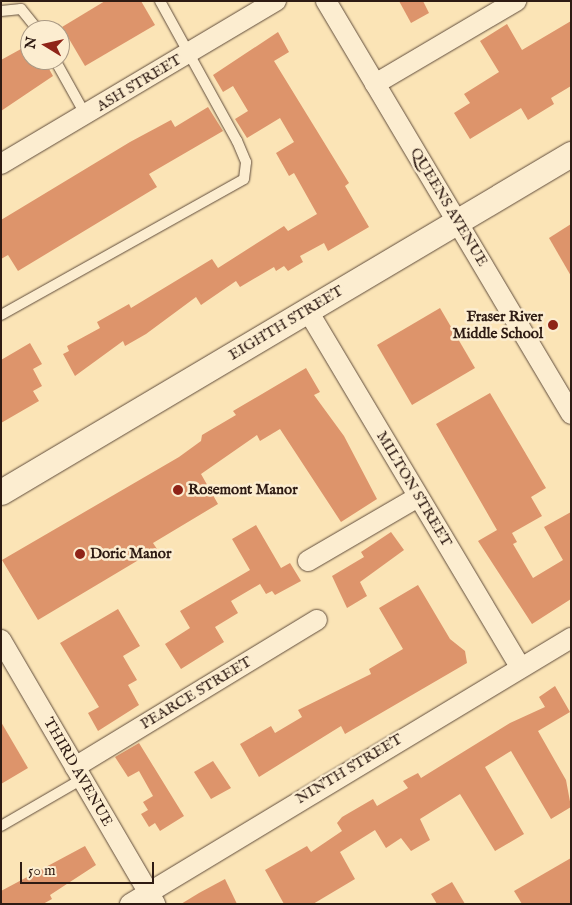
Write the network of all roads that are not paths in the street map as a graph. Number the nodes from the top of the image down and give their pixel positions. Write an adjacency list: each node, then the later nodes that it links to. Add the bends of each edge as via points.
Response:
1 (160, 1): 7 (lane)
2 (276, 1): 7 (street, ASH STREET)
3 (326, 1): 9 (street, QUEENS AVENUE)
4 (516, 1): 9 (street)
5 (1, 10): 6 (lane, via 21,9)
6 (30, 20)
7 (190, 53): 10 (street, ASH STREET); 15 (lane, via 246,162 244,179)
8 (61, 70): 10 (lane)
9 (375, 84): 13 (street, QUEENS AVENUE)
10 (85, 114): 12 (street, ASH STREET)
11 (571, 154): 13 (street, EIGHTH STREET)
12 (1, 164)
13 (457, 220): 14 (street, EIGHTH STREET); 16 (street, QUEENS AVENUE)
14 (308, 311): 17 (street, EIGHTH STREET); 18 (street, MILTON STREET)
15 (1, 315)
16 (571, 414)
17 (1, 492)
18 (418, 497): 19 (street); 24 (street, MILTON STREET)
19 (308, 561)
20 (317, 620): 25 (street, PEARCE STREET)
21 (571, 638): 24 (street, NINTH STREET)
22 (1, 640): 23 (street, THIRD AVENUE)
23 (6, 660): 25 (street, THIRD AVENUE)
24 (520, 667): 27 (street, NINTH STREET)
25 (79, 773): 26 (lane); 27 (street, THIRD AVENUE)
26 (1, 826)
27 (152, 898): 28 (street, NINTH STREET)
28 (130, 904)

